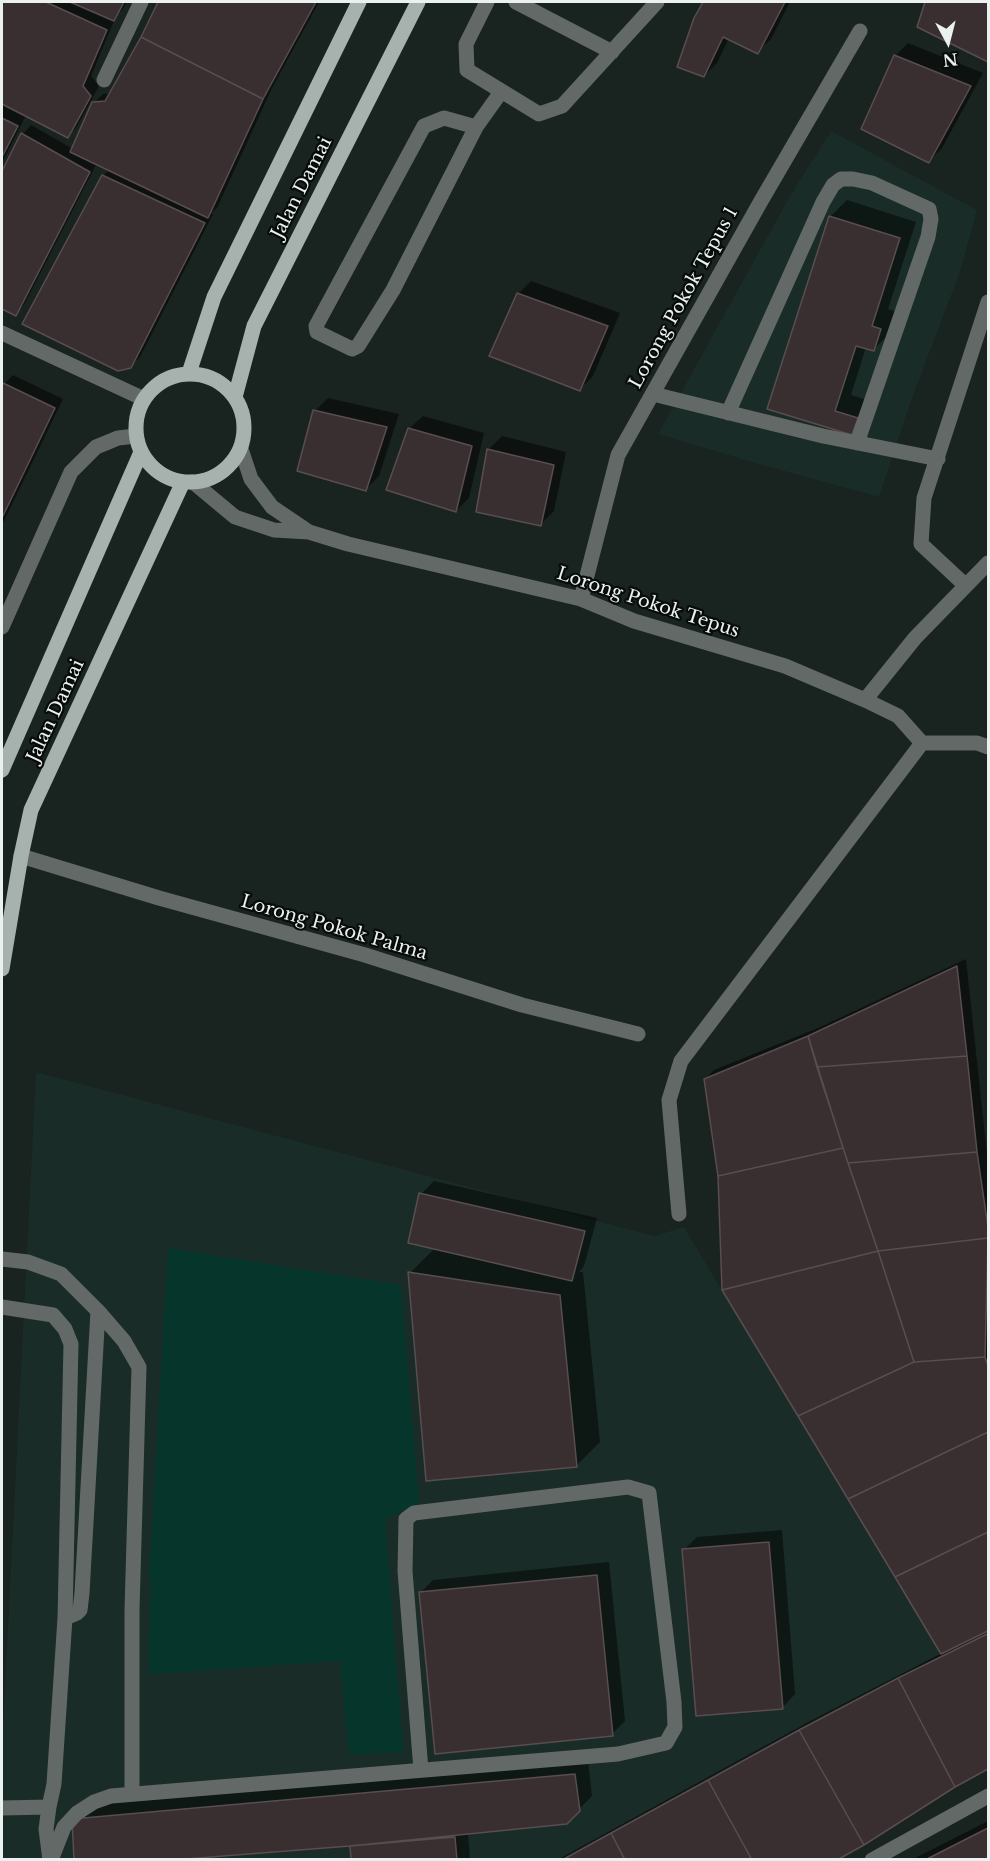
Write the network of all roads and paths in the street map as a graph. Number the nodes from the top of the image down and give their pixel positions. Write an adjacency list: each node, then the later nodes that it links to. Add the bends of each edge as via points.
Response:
1 (141, 2): 9 (street)
2 (358, 2): 14 (main road, Jalan Damai, via 214,297)
3 (418, 2): 16 (main road, Jalan Damai, via 254,326)
4 (487, 2): 10 (street, via 466,44 467,70)
5 (516, 2): 8 (street)
6 (657, 2): 8 (street)
7 (860, 31): 15 (street, Lorong Pokok Tepus 1)
8 (612, 52): 10 (street, via 562,106 539,114)
9 (104, 80)
10 (501, 92): 11 (street)
11 (476, 127): 11 (street, via 393,290 358,346 352,349 317,332 316,326 424,126 444,118)
12 (988, 302): 23 (street)
13 (2, 333): 17 (street)
14 (189, 374): 16 (main road, via 215,380); 17 (main road, via 163,381)
15 (653, 394): 18 (street); 28 (street, Lorong Pokok Tepus 1, via 618,455)
16 (235, 397): 21 (main road, via 245,422)
17 (144, 399): 19 (main road, via 136,417)
18 (728, 413): 20 (street); 20 (street, via 833,185 841,179 872,183 929,209 931,219)
19 (136, 436): 22 (main road); 29 (street, via 96,447 71,472)
20 (857, 442): 23 (street)
21 (241, 449): 24 (main road, via 229,466 213,477); 25 (street, Lorong Pokok Tepus, via 251,479 272,507)
22 (141, 452): 24 (main road, via 158,472); 33 (main road, Jalan Damai)
23 (938, 459): 27 (street, via 924,498 921,544)
24 (188, 482): 25 (street, Lorong Pokok Tepus, via 235,517 274,530); 34 (main road, Jalan Damai, via 31,810)
25 (309, 532): 28 (street, Lorong Pokok Tepus)
26 (988, 563): 27 (street)
27 (965, 585): 30 (street)
28 (581, 599): 30 (street, Lorong Pokok Tepus, via 634,621 785,666)
29 (2, 627)
30 (865, 700): 31 (street, Lorong Pokok Tepus, via 898,716)
31 (922, 743): 32 (street, via 977,742); 37 (street, via 681,1061 669,1100)
32 (988, 747)
33 (2, 766)
34 (21, 856): 35 (main road, Jalan Damai); 36 (street, Lorong Pokok Palma, via 365,955 522,1005)
35 (2, 969)
36 (638, 1034)
37 (678, 1214)
38 (2, 1260): 40 (street, via 28,1262 61,1274)
39 (2, 1307): 41 (street, via 54,1316 71,1344)
40 (98, 1311): 41 (street, via 82,1593 80,1610); 43 (street, via 140,1367 132,1610)
41 (65, 1618): 45 (street)
42 (421, 1770): 42 (street, via 618,1754 666,1743 675,1727 674,1702 649,1493 628,1487 414,1513 406,1519 405,1571); 43 (street)
43 (132, 1793): 47 (street, via 94,1802 77,1813 64,1827)
44 (988, 1796): 48 (street)
45 (49, 1808): 46 (street); 47 (street, via 46,1829)
46 (2, 1809)
47 (50, 1860)
48 (872, 1860)

